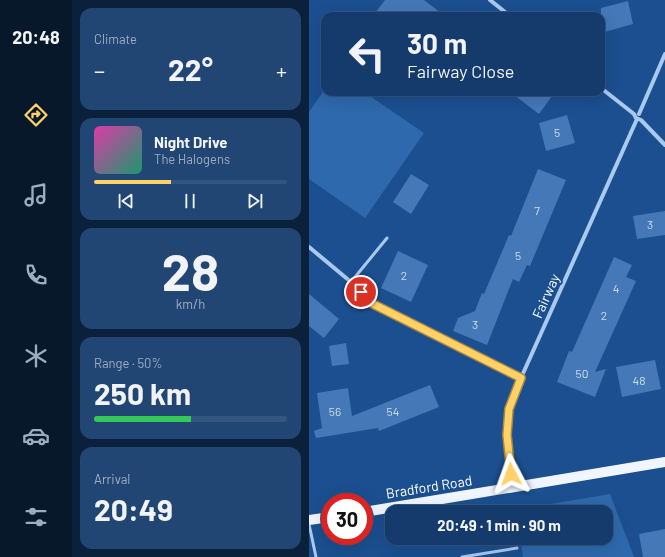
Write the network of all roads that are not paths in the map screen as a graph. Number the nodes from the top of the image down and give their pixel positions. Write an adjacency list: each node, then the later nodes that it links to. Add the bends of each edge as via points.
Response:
1 (490, 0): 2 (street)
2 (505, 12)
3 (665, 54): 5 (street)
4 (605, 91): 5 (street)
5 (637, 114): 6 (street, via 641,116)
6 (639, 120): 7 (street); 11 (street, Fairway)
7 (665, 145)
8 (387, 238): 10 (lane)
9 (309, 247): 10 (street)
10 (351, 282): 11 (street, via 371,303)
11 (521, 378): 13 (street, Fairway, via 509,409 507,435)
12 (665, 462): 13 (main road, Bradford Road)
13 (513, 488): 14 (main road, Bradford Road)
14 (373, 511)
15 (321, 518): 16 (main road)
16 (309, 520)
17 (309, 524): 19 (lane)
18 (517, 548): 20 (lane)
19 (316, 557)
20 (462, 557)

